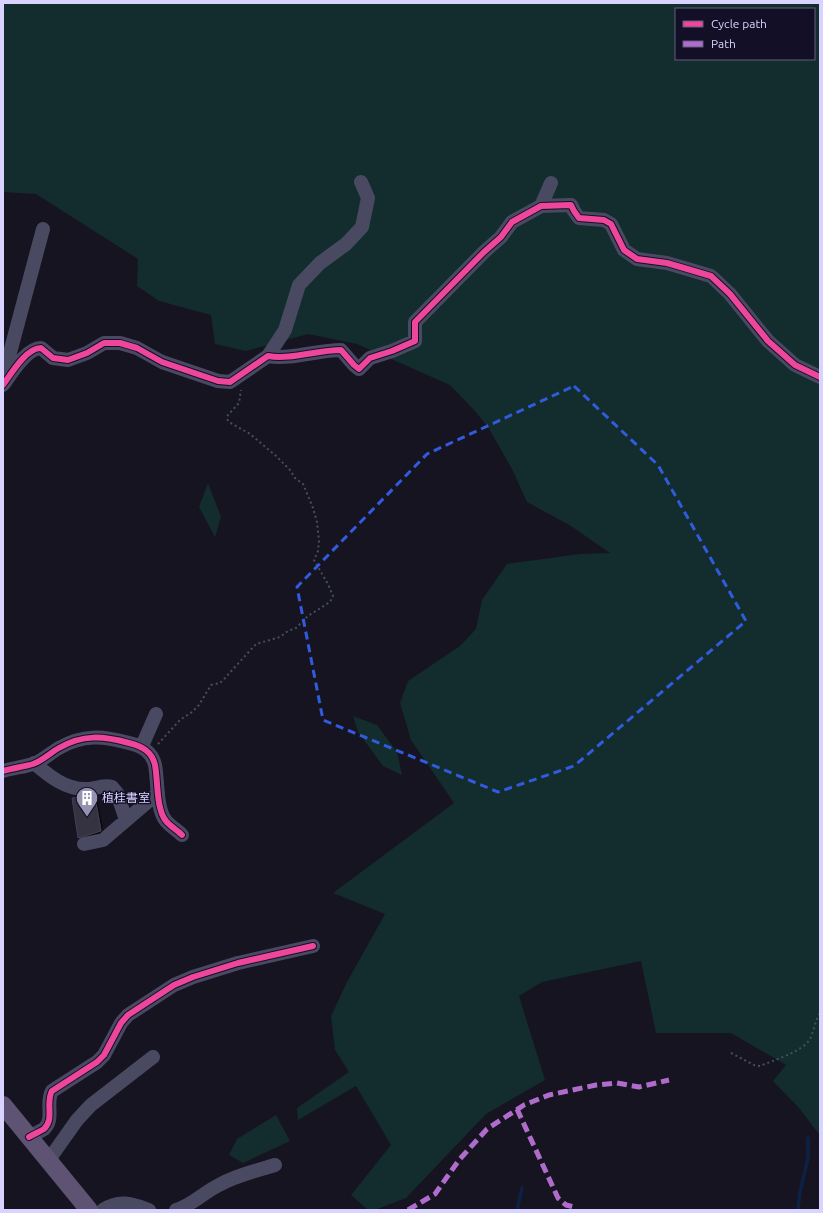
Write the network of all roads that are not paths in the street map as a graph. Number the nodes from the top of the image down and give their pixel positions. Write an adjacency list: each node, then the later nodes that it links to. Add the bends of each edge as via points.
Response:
1 (361, 182): 5 (street, via 368,198 362,227 299,285 285,330)
2 (551, 183): 3 (street)
3 (541, 206): 5 (street, via 512,222 501,237 415,322 415,340 370,358 359,369 341,350); 6 (street, via 571,205 579,218 608,222 624,250 637,260 667,263 711,276 730,294 768,340 795,365)
4 (43, 229): 7 (street)
5 (268, 356): 8 (street, via 230,382 218,381 162,362 137,348 120,343 104,343 68,360 53,358 41,348 37,348 23,358)
6 (820, 377)
7 (3, 379)
8 (3, 385)
9 (156, 714): 10 (street)
10 (143, 745): 11 (street, via 113,738 86,738 72,741); 13 (street, via 155,764)
11 (34, 763): 12 (street); 14 (street, via 70,787 112,787 118,793)
12 (3, 770)
13 (158, 793): 14 (street); 15 (street, via 164,818)
14 (126, 820): 16 (street, via 103,840)
15 (182, 834)
16 (84, 844)
17 (312, 946): 20 (street, via 238,963 193,977 174,985 140,1006 121,1023 104,1055 97,1062 52,1091 48,1102 48,1124)
18 (153, 1057): 21 (street, via 91,1105)
19 (3, 1105): 20 (main road)
20 (29, 1137): 21 (main road)
21 (48, 1161): 23 (main road)
22 (275, 1165): 26 (street, via 232,1178 217,1185 189,1205)
23 (89, 1210)
24 (103, 1210): 25 (street, via 124,1203)
25 (149, 1210)
26 (176, 1210)

